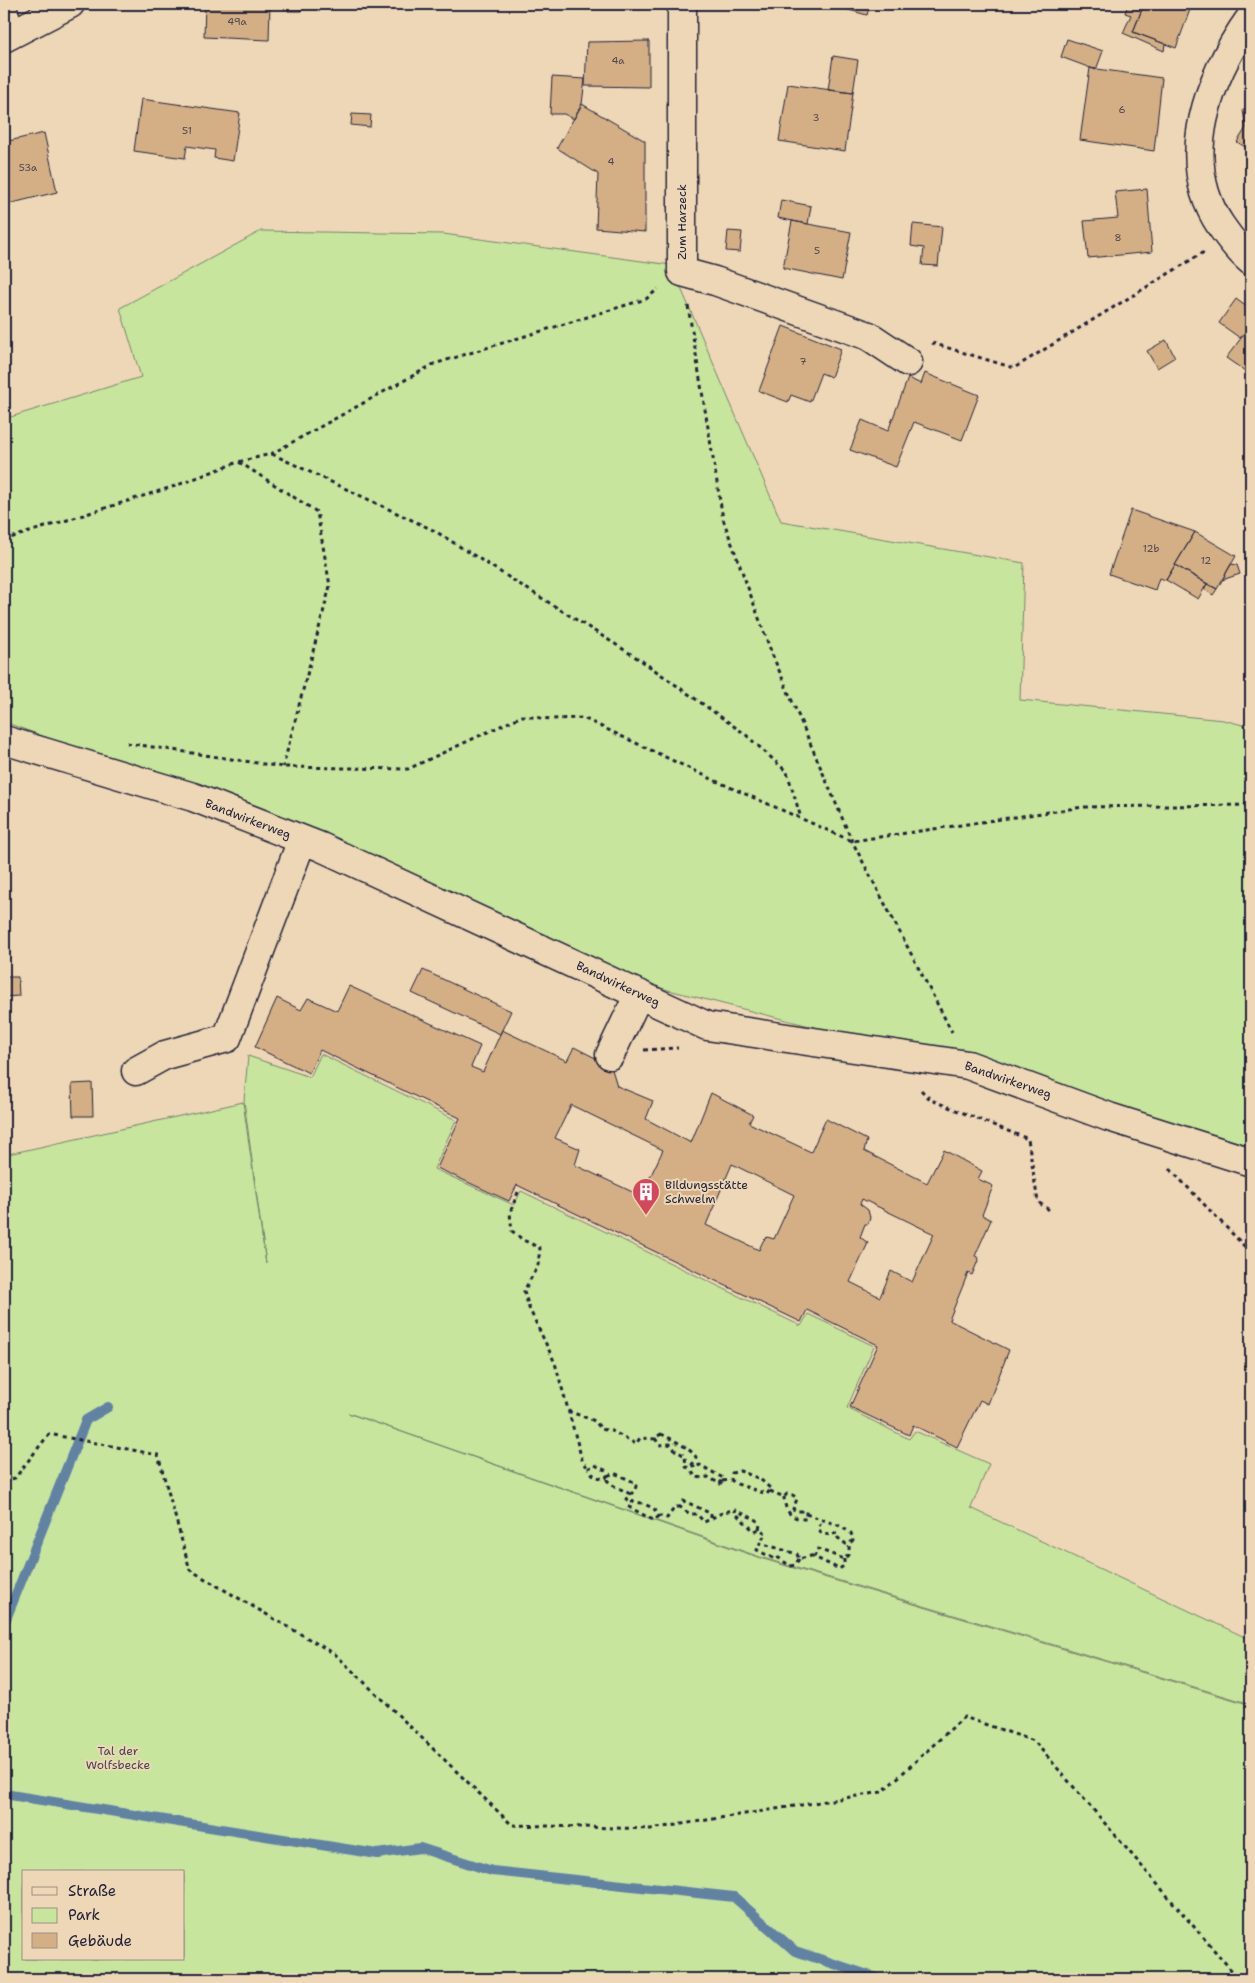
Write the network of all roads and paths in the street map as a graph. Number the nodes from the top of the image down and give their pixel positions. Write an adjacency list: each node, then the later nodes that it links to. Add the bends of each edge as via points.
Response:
1 (70, 4): 4 (street)
2 (682, 4): 7 (street, Zum Harzeck)
3 (1251, 17): 5 (street, via 1238,34 1213,84 1201,129 1200,165 1207,201)
4 (6, 29)
5 (1228, 238): 6 (street); 8 (path, via 1014,368)
6 (1251, 261)
7 (682, 272): 9 (street, Zum Harzeck, via 869,336); 10 (path, via 646,299 434,364); 19 (path, via 723,518 772,654)
8 (930, 342)
9 (908, 362)
10 (271, 454): 11 (path); 17 (path, via 435,531 642,661 745,734 787,772)
11 (238, 462): 12 (path, via 175,486); 15 (path, via 317,512 330,586)
12 (4, 540)
13 (4, 740): 18 (street, Bandwirkerweg, via 193,797)
14 (125, 743): 15 (path)
15 (283, 767): 17 (path, via 408,769 522,716 583,718)
16 (1251, 805): 19 (path, via 1083,807)
17 (801, 818): 19 (path)
18 (302, 840): 20 (street, Bandwirkerweg); 24 (street, via 227,1038 165,1055)
19 (852, 841): 23 (path)
20 (639, 994): 22 (street); 23 (street, Bandwirkerweg, via 707,1026)
21 (682, 1048): 22 (path)
22 (613, 1049)
23 (968, 1065): 26 (street, Bandwirkerweg, via 1109,1117)
24 (136, 1071)
25 (919, 1087): 29 (path, via 931,1100 1028,1139 1038,1202)
26 (1251, 1162)
27 (1168, 1167): 30 (path)
28 (518, 1192): 31 (path, via 510,1213 512,1231 540,1248 538,1265 524,1291 555,1363)
29 (1052, 1212)
30 (1251, 1253)
31 (568, 1411): 32 (path, via 595,1421 601,1429 636,1444 640,1438); 34 (path, via 584,1463)
32 (656, 1439): 33 (path, via 659,1445 670,1444 685,1456 686,1466); 33 (path, via 661,1434 692,1451 696,1457)
33 (693, 1466): 38 (path, via 711,1470 724,1478); 38 (path, via 695,1476 708,1477 720,1484)
34 (589, 1468): 35 (path, via 598,1478); 35 (path, via 600,1467)
35 (607, 1476): 40 (path, via 613,1486); 40 (path, via 614,1473 634,1482 635,1490)
36 (731, 1480): 38 (path); 39 (path, via 767,1494); 39 (path, via 732,1473 740,1471 770,1486)
37 (4, 1481): 55 (path, via 15,1478 49,1434 158,1455 190,1570 336,1654 512,1824 651,1829 882,1792 964,1717 1034,1740)
38 (722, 1481)
39 (770, 1491): 41 (path)
40 (630, 1494): 42 (path, via 626,1499)
41 (784, 1497): 45 (path, via 791,1516 804,1519); 45 (path, via 793,1494 797,1499 793,1508 806,1511)
42 (632, 1503): 46 (path, via 656,1509); 46 (path, via 629,1507 642,1515 655,1520)
43 (680, 1507): 46 (path, via 675,1507 668,1518); 47 (path, via 690,1514 697,1514 704,1522); 47 (path, via 686,1501 709,1512)
44 (735, 1511): 47 (path); 49 (path, via 752,1529); 49 (path, via 758,1520)
45 (806, 1514): 48 (path)
46 (659, 1516)
47 (711, 1518)
48 (823, 1521): 51 (path, via 851,1533 854,1538); 51 (path, via 818,1527 821,1534 837,1533 842,1542)
49 (759, 1529): 50 (path, via 766,1533)
50 (760, 1543): 53 (path, via 797,1554); 53 (path, via 757,1550 790,1566)
51 (850, 1543): 54 (path)
52 (815, 1555): 53 (path); 54 (path, via 820,1549); 54 (path, via 836,1569 844,1566)
53 (799, 1559)
54 (844, 1559)
55 (1240, 1979)

